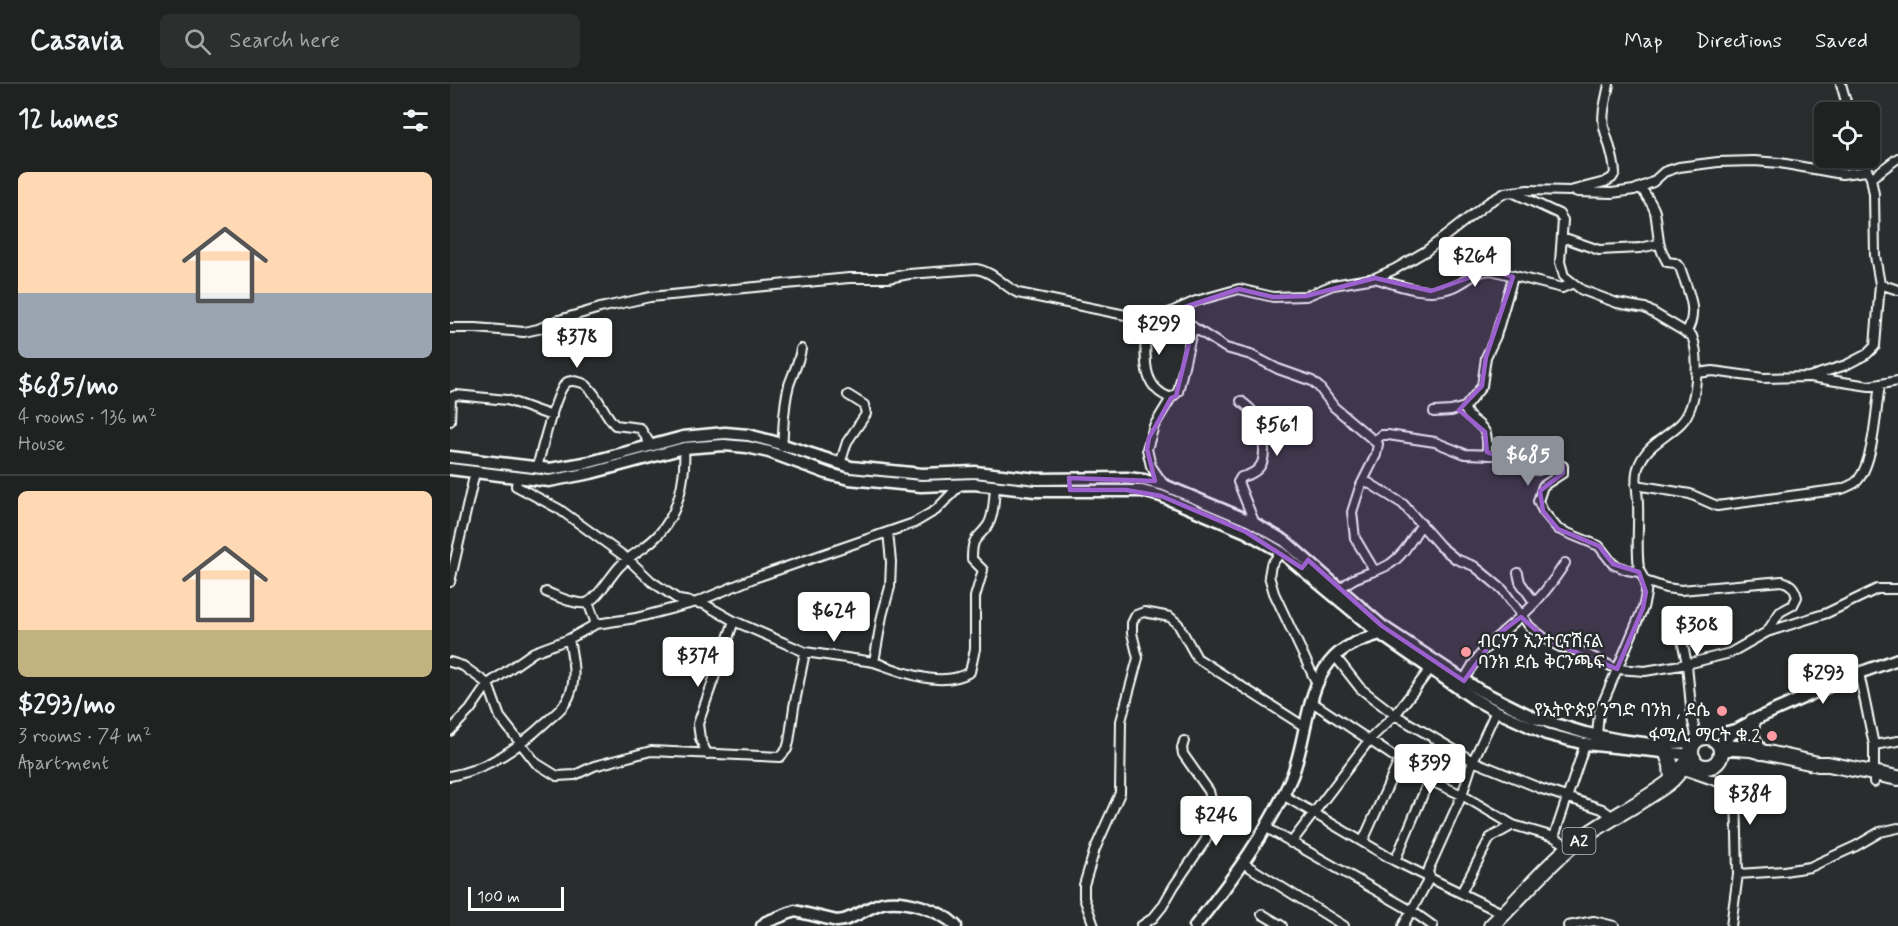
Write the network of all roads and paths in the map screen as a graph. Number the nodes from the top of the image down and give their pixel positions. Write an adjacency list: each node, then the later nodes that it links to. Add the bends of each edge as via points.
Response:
1 (1609, 84): 8 (street, via 1603,125 1615,173 1605,182)
2 (1841, 84): 3 (street)
3 (1846, 102)
4 (1898, 158): 6 (street)
5 (1866, 168): 6 (street)
6 (1869, 174): 7 (street, via 1842,174 1780,163 1718,162 1679,167); 15 (street)
7 (1641, 187): 8 (street, via 1612,193); 11 (street, via 1654,209)
8 (1570, 191): 9 (street)
9 (1514, 193): 10 (street, via 1559,214 1563,220); 13 (street, via 1488,202 1426,251)
10 (1562, 237): 11 (street, via 1599,250); 14 (street, via 1560,262 1564,276)
11 (1658, 244): 21 (street, via 1667,262 1680,267 1694,309 1693,322)
12 (1513, 277): 13 (street, via 1477,272 1452,287 1431,291); 14 (street, via 1562,288); 30 (street, via 1486,357 1482,386)
13 (1375, 278): 17 (street, via 1333,285 1306,296 1273,297 1239,290)
14 (1573, 283): 21 (street, via 1617,303 1645,308)
15 (1880, 284): 16 (street); 24 (street, via 1875,346 1846,365)
16 (1898, 290)
17 (1176, 310): 18 (street); 19 (street)
18 (1149, 319): 20 (street, via 1018,293 984,270 976,269 650,297 524,332); 28 (street, via 1147,374 1154,387)
19 (1193, 327): 28 (street, via 1180,386); 34 (street, via 1226,348 1312,381 1334,407)
20 (450, 328)
21 (1686, 333): 23 (street, via 1695,344)
22 (801, 349): 35 (street, via 789,384)
23 (1697, 373): 24 (street); 49 (street, via 1691,406 1683,421 1651,445 1636,471)
24 (1809, 377): 26 (street, via 1869,386)
25 (1898, 381): 26 (street)
26 (1880, 384): 49 (street, via 1868,459 1852,485 1717,506 1690,494)
27 (848, 395): 41 (street, via 864,405 866,414 847,442)
28 (1171, 398): 48 (street, via 1154,426 1147,449 1151,466)
29 (1241, 401): 53 (street, via 1253,411 1261,428 1265,453 1257,470 1238,482)
30 (1465, 407): 31 (street); 38 (street, via 1465,412 1485,432)
31 (1434, 412)
32 (552, 416): 33 (street, via 507,400 456,395 451,397); 36 (street, via 567,382 584,384 612,423 640,428); 42 (street)
33 (450, 421)
34 (1374, 441): 38 (street, via 1382,435 1398,436 1436,442 1465,454); 47 (street, via 1378,444 1376,455)
35 (782, 444): 36 (street, via 748,435 724,434 683,437); 39 (street); 41 (street)
36 (651, 445): 42 (street, via 568,467)
37 (684, 448): 39 (street, via 724,445); 45 (street, via 569,478 549,481); 57 (street, via 675,508 659,534)
38 (1487, 455): 61 (street, via 1527,470 1563,466 1563,473 1543,486 1538,501 1542,511 1558,530 1599,546 1613,564)
39 (780, 456): 50 (street, via 849,479)
40 (450, 457): 42 (street)
41 (840, 464): 46 (street, via 922,474 975,472 1036,479)
42 (537, 468)
43 (450, 469): 44 (street)
44 (475, 472): 45 (street); 64 (street)
45 (517, 477): 57 (street, via 516,486 522,491 559,509)
46 (1070, 478): 48 (street, via 1127,478); 52 (street)
47 (1364, 480): 54 (street, via 1403,504); 60 (street, via 1354,501 1353,531)
48 (1164, 485): 53 (street)
49 (1636, 485): 61 (street)
50 (958, 486): 51 (street); 55 (street, via 936,510)
51 (995, 486): 52 (street); 81 (street, via 988,525 975,538 972,548 972,559 983,570 975,597 975,649 970,672 951,677 918,677)
52 (1070, 490): 56 (street, via 1126,490 1161,496 1246,532)
53 (1255, 524): 59 (street, via 1285,541)
54 (1422, 524): 60 (street, via 1399,557); 71 (street, via 1440,546 1456,559 1474,566 1503,590)
55 (888, 532): 69 (street); 81 (street, via 890,586)
56 (1281, 552): 59 (street); 89 (street, via 1270,566 1269,576)
57 (628, 559): 68 (street); 69 (street, via 679,600)
58 (1565, 563): 70 (street)
59 (1305, 564): 67 (street)
60 (1374, 570): 67 (street, via 1348,581)
61 (1639, 572): 63 (street)
62 (1518, 573): 70 (street)
63 (1645, 581): 75 (street, via 1681,590 1788,583 1795,588 1797,597 1793,605 1780,612); 85 (street, via 1643,608)
64 (450, 582)
65 (1898, 589): 75 (street, via 1877,589 1827,613)
66 (546, 592): 68 (street, via 579,603)
67 (1338, 593): 76 (street); 87 (street)
68 (588, 602): 74 (street)
69 (697, 602): 72 (street); 74 (street)
70 (1534, 602): 71 (street)
71 (1521, 616): 85 (street, via 1547,640); 87 (street, via 1496,636 1470,667)
72 (734, 621): 78 (street); 105 (street, via 698,724)
73 (1678, 621): 83 (street)
74 (596, 624): 77 (street)
75 (1767, 632): 83 (street, via 1730,653)
76 (1380, 634): 79 (street, via 1342,649); 84 (street)
77 (569, 639): 88 (street, via 534,652); 100 (street, via 573,684 568,700)
78 (805, 652): 81 (street); 105 (street, via 784,754 774,758)
79 (1335, 656): 89 (street); 92 (street, via 1360,688)
80 (1898, 659): 86 (street)
81 (874, 662)
82 (450, 663): 88 (street, via 463,666)
83 (1687, 664): 85 (street, via 1645,671); 106 (street)
84 (1431, 668): 91 (street); 92 (street)
85 (1617, 669): 96 (street, via 1599,712)
86 (1859, 673): 93 (street); 102 (street)
87 (1464, 681): 96 (street, via 1535,718)
88 (488, 684): 95 (street); 100 (street, via 501,717)
89 (1317, 684): 90 (street)
90 (1312, 702): 94 (street); 97 (street)
91 (1496, 711): 101 (street, via 1546,734); 108 (street)
92 (1395, 715): 97 (street); 108 (street)
93 (1753, 721): 103 (highway); 106 (street)
94 (1305, 727): 115 (street, via 1301,751); 137 (street, via 1197,658 1170,617 1144,612 1136,615 1132,633 1137,658 1121,721 1120,793 1084,885)
95 (450, 731)
96 (1597, 736): 106 (street)
97 (1370, 740): 107 (street); 118 (street)
98 (1184, 741): 138 (street, via 1183,754 1212,797 1211,827 1162,907)
99 (1898, 741): 102 (street)
100 (522, 744): 105 (street, via 536,763 557,776 575,775 651,751); 110 (street, via 480,768)
101 (1585, 744): 104 (street); 117 (street)
102 (1874, 745): 111 (street)
103 (1755, 750): 106 (highway); 109 (highway, A2); 111 (highway, via 1818,764 1827,772)
104 (1666, 752): 106 (street); 106 (highway, via 1671,765)
105 (707, 754)
106 (1697, 756): 109 (highway, A2, via 1709,767); 109 (highway, via 1722,752); 119 (highway, A2); 129 (street, via 1734,789)
107 (1399, 761): 113 (street); 124 (street)
108 (1473, 761): 116 (street); 117 (street)
109 (1718, 762)
110 (450, 776)
111 (1874, 777): 112 (highway); 114 (highway)
112 (1898, 778)
113 (1429, 780): 116 (street); 127 (street)
114 (1898, 787)
115 (1283, 795): 118 (street); 121 (street)
116 (1462, 795): 120 (street); 130 (street, via 1430,866)
117 (1567, 797): 119 (street); 123 (street)
118 (1315, 813): 124 (street); 125 (street)
119 (1613, 817): 126 (highway, A2)
120 (1514, 825): 123 (street); 131 (street, via 1490,838)
121 (1265, 827): 125 (street); 128 (street)
122 (1898, 828): 129 (street, via 1880,832 1809,867)
123 (1554, 837): 126 (street)
124 (1364, 841): 127 (street)
125 (1291, 843): 132 (street)
126 (1570, 847): 134 (highway, A2)
127 (1395, 861): 130 (street)
128 (1243, 863): 139 (street); 141 (street)
129 (1738, 874): 147 (street)
130 (1430, 877): 131 (street); 132 (street)
131 (1461, 893): 134 (street)
132 (1412, 911): 142 (street); 143 (street)
133 (1262, 914): 140 (street)
134 (1504, 914): 144 (highway, A2)
135 (762, 926): 136 (street, via 795,911 843,920 884,902 935,910)
136 (956, 926)
137 (1094, 926)
138 (1141, 926)
139 (1196, 926)
140 (1282, 926)
141 (1344, 926)
142 (1403, 926)
143 (1433, 926)
144 (1491, 926)
145 (1568, 926): 146 (street, via 1594,921)
146 (1614, 926)
147 (1731, 926)

